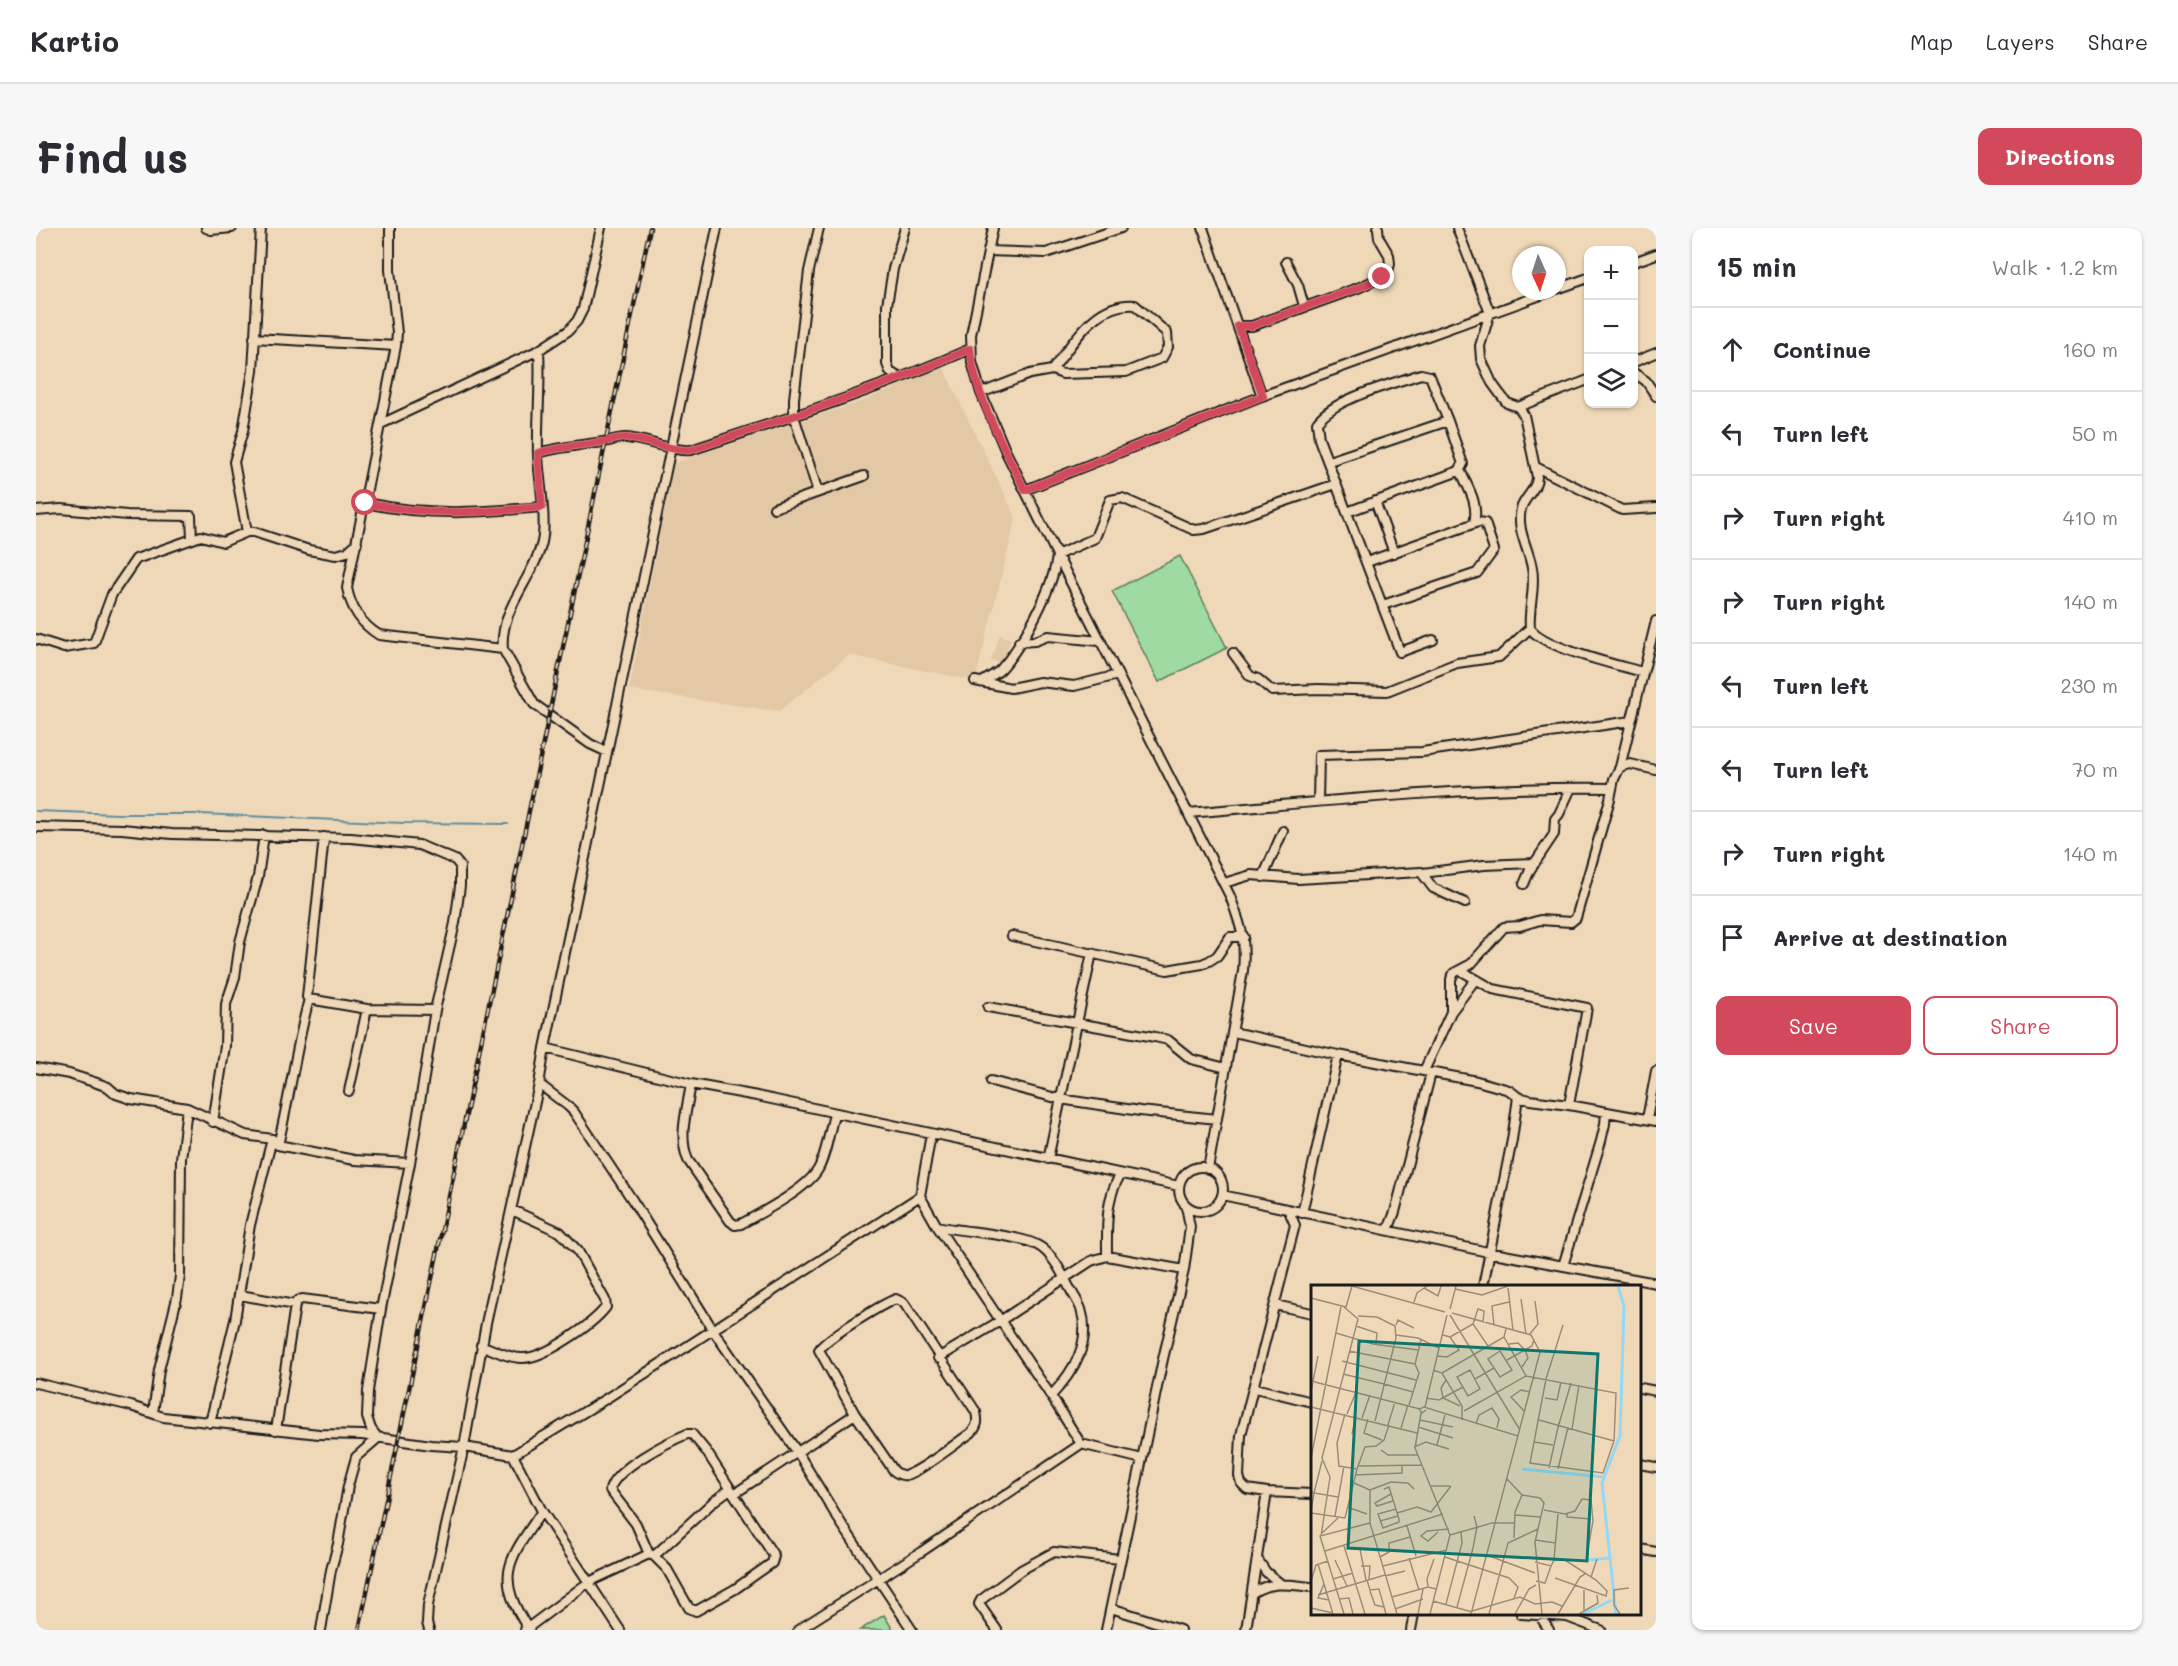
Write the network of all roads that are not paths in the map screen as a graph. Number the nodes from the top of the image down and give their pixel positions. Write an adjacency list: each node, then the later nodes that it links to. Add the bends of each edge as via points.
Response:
1 (206, 228): 2 (street)
2 (232, 228)
3 (261, 228): 24 (street)
4 (390, 228): 25 (street)
5 (601, 228): 27 (street, via 588,291 577,321 568,332)
6 (819, 228): 38 (street, via 809,271)
7 (905, 228): 32 (street, via 887,305 887,364 890,372)
8 (993, 228): 14 (street)
9 (1121, 228): 14 (street, via 1046,253)
10 (1203, 228): 23 (street)
11 (1378, 228): 21 (street, via 1389,255 1388,271 1358,288)
12 (1457, 228): 22 (street)
13 (714, 229): 41 (street)
14 (988, 251): 26 (street)
15 (1656, 254): 16 (street)
16 (1638, 261)
17 (1286, 262): 21 (street)
18 (1584, 279): 19 (street)
19 (1566, 286)
20 (1526, 300): 22 (street)
21 (1304, 306): 23 (street, via 1252,326)
22 (1490, 313): 35 (street); 37 (street, via 1479,346 1481,359 1500,394 1507,403)
23 (1238, 326): 35 (street)
24 (255, 338): 25 (street); 58 (street, via 243,431 234,462)
25 (396, 346): 40 (street)
26 (970, 349): 32 (street); 34 (street)
27 (539, 350): 40 (street); 42 (street)
28 (1656, 353): 29 (street)
29 (1638, 360)
30 (1052, 370): 30 (street, via 1091,320 1117,307 1135,305 1167,333 1168,347 1162,357 1126,372 1063,374); 34 (street)
31 (1638, 376): 36 (street)
32 (900, 378): 38 (street)
33 (1584, 382): 37 (street)
34 (981, 393): 48 (street)
35 (1263, 396): 48 (street)
36 (1656, 396)
37 (1518, 407): 44 (street, via 1524,415)
38 (794, 416): 41 (street, via 691,450); 49 (street)
39 (1449, 420): 43 (street); 43 (street, via 1430,376 1421,374 1348,400 1321,417 1317,422 1319,439); 45 (street, via 1463,464)
40 (381, 424): 51 (street)
41 (669, 446): 42 (street, via 623,438); 76 (street)
42 (538, 453): 52 (street)
43 (1329, 460): 47 (street)
44 (1536, 467): 54 (street, via 1622,510); 66 (street, via 1537,484 1520,515 1533,571)
45 (1460, 470): 50 (street); 57 (street, via 1475,501)
46 (864, 476): 49 (street)
47 (1336, 484): 56 (street); 62 (street, via 1194,530 1116,498 1110,500 1095,538)
48 (1025, 490): 62 (street)
49 (818, 492): 53 (street)
50 (1375, 501): 56 (street); 61 (street)
51 (365, 503): 52 (street, via 453,514); 60 (street)
52 (542, 507): 71 (street, via 541,546 507,618)
53 (774, 508)
54 (1656, 508)
55 (36, 511): 59 (street, via 191,516)
56 (1347, 512): 63 (street)
57 (1474, 523): 61 (street); 64 (street, via 1485,523 1494,550 1477,573)
58 (247, 532): 59 (street, via 223,542 201,536); 60 (street, via 336,555)
59 (192, 539): 67 (street, via 136,559 112,594 94,643 64,648)
60 (357, 543): 71 (street, via 347,588 353,609 366,627 379,635)
61 (1394, 553): 63 (street)
62 (1057, 555): 69 (street, via 1055,570); 70 (street)
63 (1367, 562): 64 (street)
64 (1383, 605): 68 (street, via 1400,652)
65 (1656, 621): 73 (street)
66 (1530, 628): 72 (street, via 1499,657 1457,663 1387,691 1272,691 1250,676); 73 (street, via 1543,640 1561,648)
67 (36, 639)
68 (1433, 640)
69 (1020, 642): 70 (street, via 1048,636); 74 (street, via 1000,670 978,682 1011,688 1040,682 1074,686)
70 (1100, 642): 74 (street)
71 (503, 649): 76 (street, via 534,704)
72 (1233, 653)
73 (1642, 672): 75 (street)
74 (1118, 675): 82 (street)
75 (1631, 721): 77 (street); 81 (street, via 1422,752 1319,755)
76 (607, 752): 105 (street)
77 (1620, 767): 78 (street, via 1630,764); 80 (street)
78 (1656, 770)
79 (1570, 788): 80 (street); 81 (street, via 1461,790); 87 (street, via 1555,819 1554,834)
80 (1612, 789): 96 (street, via 1576,918 1571,922 1540,920 1504,927 1471,964)
81 (1318, 801): 82 (street)
82 (1188, 813): 90 (street)
83 (36, 827): 85 (street)
84 (1283, 831): 89 (street)
85 (264, 835): 86 (street); 124 (street, via 258,877 228,993 225,1046)
86 (324, 837): 98 (street); 101 (street, via 419,845 455,860 460,866 455,923)
87 (1535, 863): 88 (street); 91 (street)
88 (1423, 873): 89 (street, via 1298,879); 92 (street, via 1430,886)
89 (1263, 876): 90 (street)
90 (1224, 884): 94 (street)
91 (1524, 884)
92 (1465, 903)
93 (1012, 936): 95 (street)
94 (1244, 937): 95 (street, via 1230,937 1217,956 1202,964 1167,970); 104 (street)
95 (1092, 953): 103 (street)
96 (1460, 970): 97 (street); 102 (street, via 1451,979)
97 (1475, 980): 102 (street); 117 (street, via 1507,993 1587,1008)
98 (309, 999): 100 (street); 126 (street, via 289,1100)
99 (988, 1007): 103 (street)
100 (367, 1009): 101 (street); 114 (street)
101 (435, 1010): 128 (street)
102 (1451, 1012): 110 (street)
103 (1076, 1024): 108 (street, via 1168,1040 1191,1059); 116 (street)
104 (1233, 1032): 106 (street); 108 (street)
105 (545, 1048): 112 (street); 113 (street)
106 (1338, 1055): 110 (street); 138 (street)
107 (36, 1068): 118 (street, via 97,1083 131,1099)
108 (1227, 1068): 121 (street)
109 (1656, 1071): 122 (street)
110 (1427, 1072): 115 (street, via 1509,1090); 142 (street, via 1401,1190)
111 (991, 1081): 116 (street)
112 (539, 1084): 136 (street); 156 (street, via 574,1113)
113 (691, 1084): 120 (street); 120 (street, via 682,1138 684,1149 735,1225 795,1190 818,1171)
114 (349, 1091)
115 (1518, 1097): 117 (street); 143 (street)
116 (1060, 1099): 121 (street); 127 (street)
117 (1569, 1105): 119 (street)
118 (187, 1108): 124 (street); 165 (street, via 181,1159 180,1276)
119 (1606, 1112): 122 (street); 145 (street)
120 (834, 1114): 125 (street)
121 (1217, 1119): 129 (street)
122 (1647, 1119): 123 (street)
123 (1656, 1121)
124 (213, 1122): 126 (street)
125 (931, 1134): 127 (street); 133 (street)
126 (275, 1142): 128 (street, via 354,1160); 150 (street, via 250,1225)
127 (1048, 1159): 130 (street)
128 (410, 1163): 153 (street)
129 (1208, 1169): 131 (street, via 1187,1172); 132 (street, via 1219,1178)
130 (1121, 1174): 131 (street); 144 (street, via 1110,1200)
131 (1179, 1186): 134 (street)
132 (1222, 1195): 135 (street); 137 (street)
133 (920, 1196): 139 (street); 156 (street)
134 (1184, 1203): 135 (street, via 1195,1210); 141 (street)
135 (1209, 1209): 141 (street)
136 (512, 1210): 157 (street); 157 (street, via 560,1232 578,1251 606,1307 576,1333 541,1355 509,1356)
137 (1289, 1211): 138 (street); 140 (street)
138 (1303, 1214): 140 (street); 142 (street)
139 (937, 1226): 147 (street, via 1035,1244 1046,1251); 155 (street)
140 (1295, 1226): 152 (street)
141 (1190, 1227): 146 (street)
142 (1388, 1230): 143 (street)
143 (1488, 1252): 145 (street); 149 (street)
144 (1107, 1256): 146 (street); 147 (street)
145 (1563, 1266): 148 (street)
146 (1184, 1269): 174 (street)
147 (1064, 1277): 155 (street); 163 (street, via 1081,1308 1084,1345 1069,1377)
148 (1656, 1283)
149 (1483, 1285)
150 (240, 1295): 151 (street); 167 (street)
151 (295, 1305): 153 (street, via 302,1299); 168 (street)
152 (1275, 1305): 154 (street); 160 (street)
153 (381, 1309): 169 (street, via 366,1410)
154 (1311, 1313)
155 (1000, 1321): 158 (street); 163 (street)
156 (713, 1330): 172 (street); 173 (street)
157 (482, 1345): 171 (street)
158 (938, 1358): 166 (street, via 901,1300 892,1300 821,1345 819,1350); 166 (street, via 976,1412 978,1421 971,1433 930,1461 908,1475 898,1474)
159 (36, 1383): 165 (street)
160 (1255, 1388): 164 (street); 178 (street, via 1241,1435 1239,1476 1247,1489)
161 (1641, 1388): 162 (street)
162 (1656, 1391)
163 (1052, 1396): 170 (street)
164 (1311, 1402)
165 (153, 1413): 167 (street)
166 (855, 1414): 172 (street)
167 (210, 1423): 168 (street)
168 (276, 1430): 169 (street)
169 (378, 1438): 171 (street); 196 (street, via 356,1457)
170 (1081, 1444): 174 (street); 186 (street)
171 (464, 1447): 173 (street); 197 (street, via 428,1605)
172 (798, 1453): 177 (street); 186 (street)
173 (513, 1455): 180 (street)
174 (1142, 1459): 184 (street)
175 (1641, 1464): 176 (street)
176 (1656, 1467)
177 (732, 1491): 183 (street, via 714,1501); 183 (street, via 770,1547 772,1563 696,1611 689,1608 667,1569); 183 (street, via 692,1434 620,1474 610,1490 636,1524)
178 (1267, 1492): 179 (street); 185 (street)
179 (1311, 1494)
180 (542, 1511): 187 (street); 198 (street, via 512,1557 508,1572 511,1600)
181 (1641, 1549): 182 (street)
182 (1656, 1552)
183 (652, 1555): 187 (street)
184 (1120, 1559): 191 (street); 202 (street, via 1054,1552 1022,1570 979,1604)
185 (1258, 1560): 188 (street); 190 (street)
186 (879, 1579): 200 (street); 201 (street)
187 (588, 1582): 198 (street); 199 (street)
188 (1281, 1584): 189 (street); 190 (street, via 1266,1585)
189 (1311, 1587)
190 (1252, 1593): 205 (street)
191 (1111, 1608): 195 (street); 203 (street)
192 (1414, 1615): 206 (street)
193 (1530, 1615): 194 (street)
194 (1540, 1616): 207 (street); 208 (street, via 1567,1617)
195 (1167, 1628): 204 (street)
196 (321, 1630)
197 (429, 1630)
198 (527, 1630)
199 (620, 1630)
200 (798, 1630)
201 (912, 1630)
202 (997, 1630)
203 (1106, 1630)
204 (1180, 1630)
205 (1246, 1630)
206 (1411, 1630)
207 (1549, 1630)
208 (1601, 1630)

